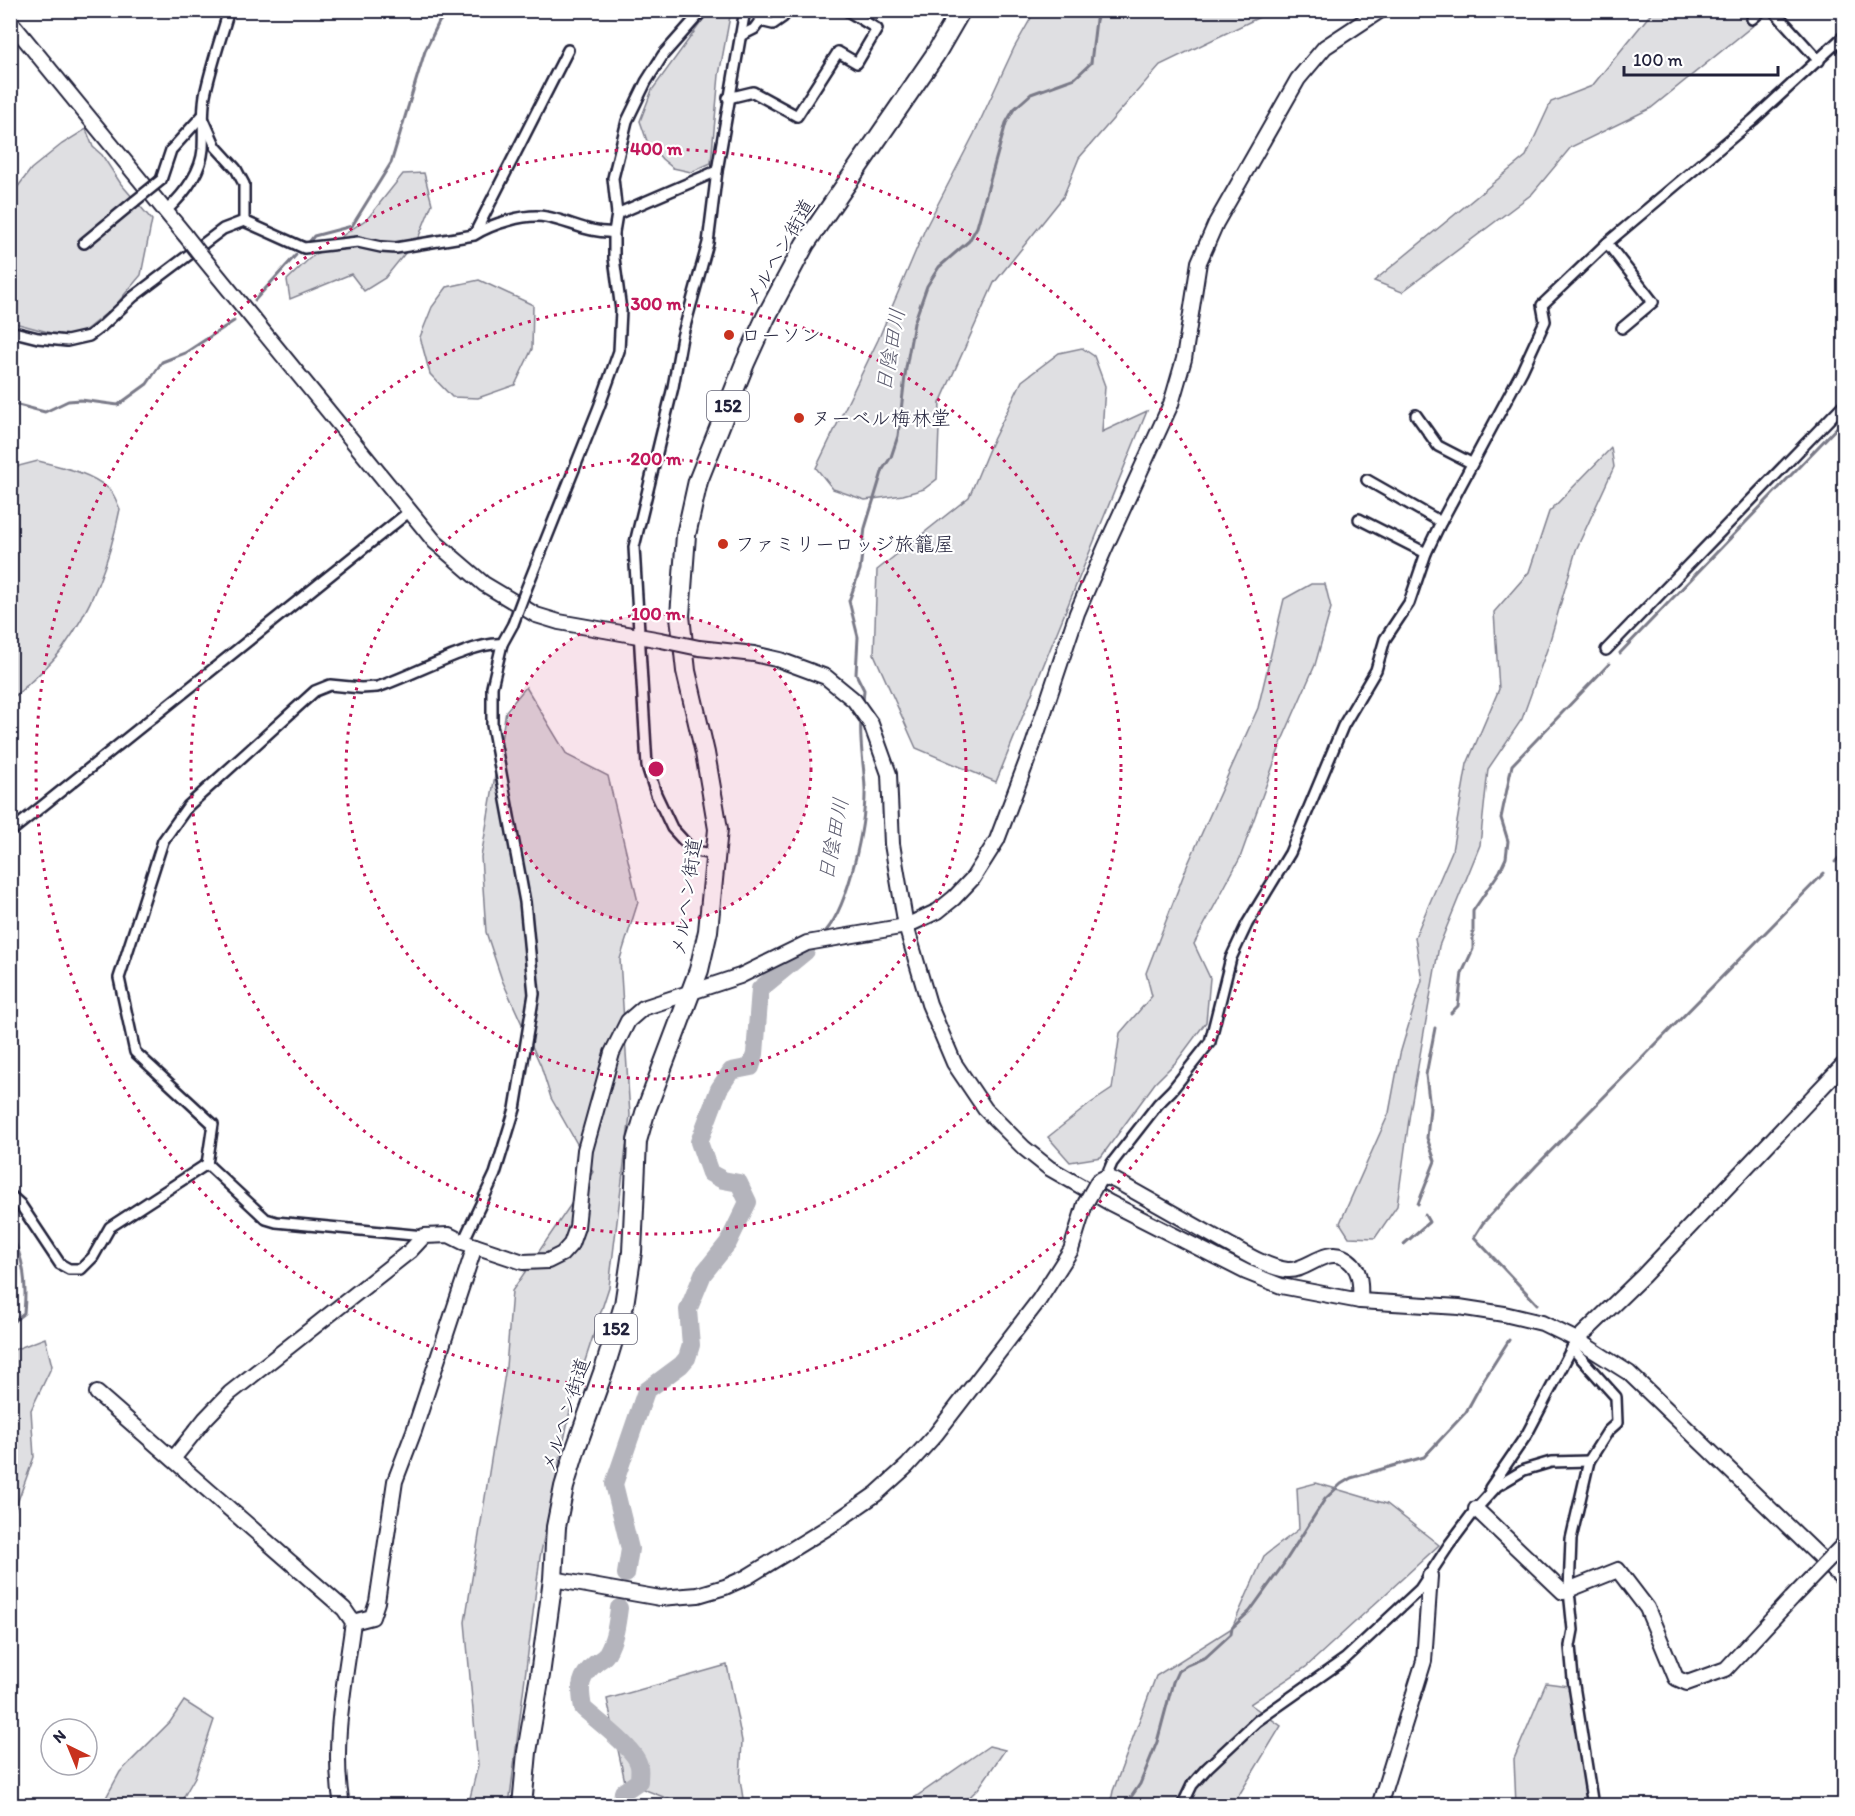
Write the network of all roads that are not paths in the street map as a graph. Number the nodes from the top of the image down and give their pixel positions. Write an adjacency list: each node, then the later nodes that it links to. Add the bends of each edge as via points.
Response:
1 (230, 10): 17 (street)
2 (703, 10): 20 (street, via 663,55 627,121 613,178)
3 (745, 10): 12 (street)
4 (788, 10): 12 (street, via 773,24 760,21)
5 (846, 10): 16 (street, via 878,29 857,63 838,52 796,116 753,92)
6 (961, 10): 40 (highway, メルヘン街道 / 152, via 806,244 745,363 698,481 686,535 680,616 686,671 718,829)
7 (1381, 10): 41 (street, via 1325,47 1298,79 1215,223 1199,262 1184,359 1171,404 1077,613 997,840 973,878 954,898)
8 (1762, 10): 10 (street)
9 (1773, 10): 15 (street)
10 (1752, 19)
11 (10, 21): 19 (street)
12 (740, 36): 16 (street)
13 (1845, 36): 15 (street)
14 (568, 50): 23 (street)
15 (1819, 61): 25 (street)
16 (728, 98): 18 (street)
17 (202, 116): 19 (street, via 203,151 198,172); 21 (street, via 216,147 244,184); 24 (street, bridge, via 171,150 161,180)
18 (717, 171): 20 (street); 36 (street, via 708,243 634,547)
19 (166, 212): 32 (street, bridge)
20 (616, 213): 22 (street)
21 (244, 221): 23 (street, via 304,248 358,242 396,248); 27 (street, via 224,229 133,297 89,336 67,341)
22 (614, 232): 23 (street, via 600,233 531,216); 37 (street, bridge, via 621,310 619,351)
23 (474, 235)
24 (84, 243)
25 (1607, 243): 26 (street, via 1653,302); 30 (street, via 1542,305 1545,321 1522,372)
26 (1622, 328)
27 (10, 331)
28 (1845, 404): 38 (street)
29 (1416, 415): 30 (street, via 1438,446)
30 (1471, 463): 34 (street)
31 (1367, 480): 34 (street)
32 (410, 511): 36 (street, via 435,542 484,584 536,615); 39 (street)
33 (1359, 519): 35 (street)
34 (1441, 522): 35 (street)
35 (1426, 553): 45 (street, via 1408,603 1385,639 1376,670 1343,726 1290,853 1231,958 1210,1042)
36 (640, 636): 40 (street, via 647,766 656,794 672,828 692,850); 41 (street, bridge, via 780,660 826,677 854,700 872,724 889,774 892,844)
37 (502, 644): 44 (street, via 469,651 376,687 330,685 315,691 188,806 164,841 119,978 135,1052 213,1124); 48 (street, via 492,687 492,725 525,902 534,994 516,1109)
38 (1606, 650)
39 (10, 832)
40 (715, 855): 42 (highway, メルヘン街道 / 152, via 708,931)
41 (906, 926): 42 (street, via 807,943 740,976); 49 (street, via 928,1004 954,1063 985,1109 1024,1148 1049,1168 1110,1203 1246,1272 1281,1286)
42 (690, 992): 48 (street, via 643,1008 628,1021 612,1053 585,1150 577,1227 571,1244 548,1261 523,1262); 57 (highway, メルヘン街道 / 152, via 637,1141 632,1252 624,1305 564,1486 556,1527)
43 (1845, 1064): 50 (street)
44 (207, 1164): 46 (street, via 110,1227 93,1257 81,1269 60,1264); 47 (street, via 266,1219)
45 (1102, 1179): 49 (street, via 1271,1266 1289,1270 1332,1254 1343,1257 1360,1278); 57 (street, bridge, via 1084,1204 1071,1250 1039,1300 936,1434 867,1501 747,1577 698,1595 660,1598)
46 (10, 1195)
47 (424, 1236): 48 (street, via 449,1235); 52 (street, via 230,1393)
48 (469, 1244): 60 (street, via 414,1431 395,1481 377,1602 372,1617)
49 (1360, 1301): 50 (street, via 1504,1314 1542,1323)
50 (1575, 1344): 53 (street, via 1616,1397 1617,1423); 54 (street, via 1527,1434); 58 (street, via 1629,1373)
51 (97, 1393): 52 (street)
52 (173, 1459): 60 (street)
53 (1589, 1461): 54 (street, via 1551,1462 1524,1470 1497,1486); 59 (street, via 1571,1539)
54 (1476, 1509): 56 (street); 59 (street, via 1563,1592)
55 (1845, 1544): 59 (street, bridge, via 1726,1669 1687,1683 1676,1678 1647,1608 1618,1570)
56 (1430, 1576): 63 (street, via 1345,1659 1257,1721 1192,1785); 64 (street, via 1424,1661)
57 (553, 1579): 62 (highway, メルヘン街道 / 152)
58 (1845, 1580)
59 (1569, 1591): 65 (street, via 1573,1679)
60 (354, 1622): 61 (street, via 337,1743)
61 (342, 1806)
62 (522, 1806)
63 (1182, 1806)
64 (1379, 1806)
65 (1593, 1806)

